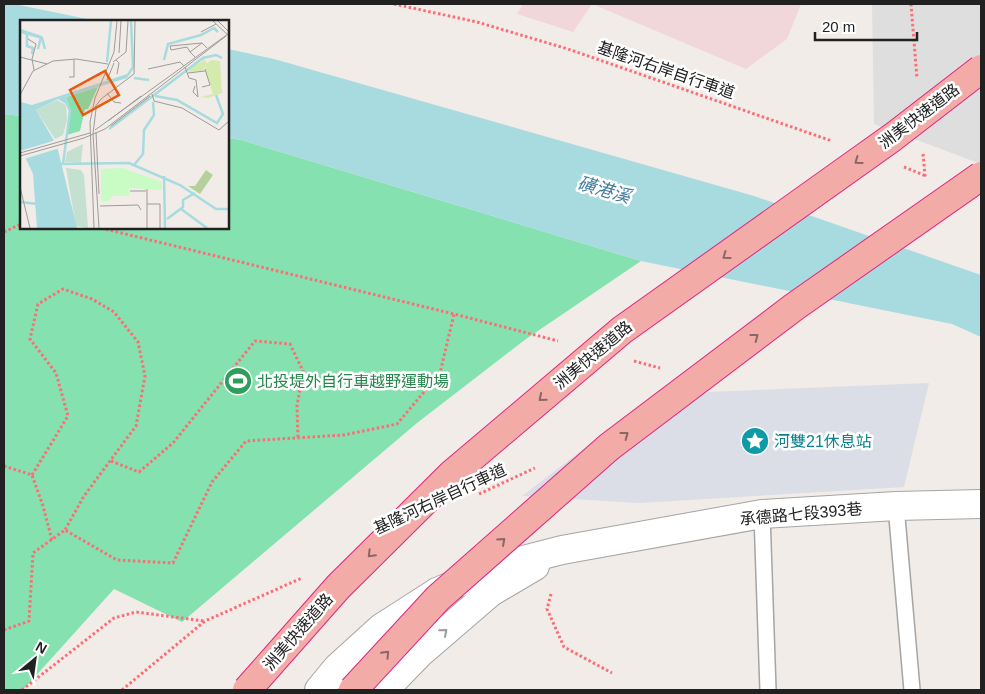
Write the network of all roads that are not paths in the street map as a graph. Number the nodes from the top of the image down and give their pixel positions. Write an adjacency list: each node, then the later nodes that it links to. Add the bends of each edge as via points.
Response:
1 (981, 69): 7 (highway, 洲美快速道路, one-way to 7, bridge, via 893,137 608,342 452,474 338,587)
2 (981, 176): 9 (highway, one-way to 2, bridge, via 438,598 609,447 794,307)
3 (981, 504): 4 (street, 承德路七段393巷)
4 (896, 506): 5 (street, 承德路七段393巷); 12 (lane)
5 (762, 514): 6 (street, 承德路七段393巷); 11 (lane)
6 (562, 550): 8 (street, 承德路七段393巷, via 496,567 437,592 381,628 338,667); 10 (street, 承德路七段393巷, one-way to 6, via 419,654 491,592)
7 (247, 690)
8 (319, 690)
9 (353, 690)
10 (384, 690)
11 (768, 690)
12 (912, 690)

